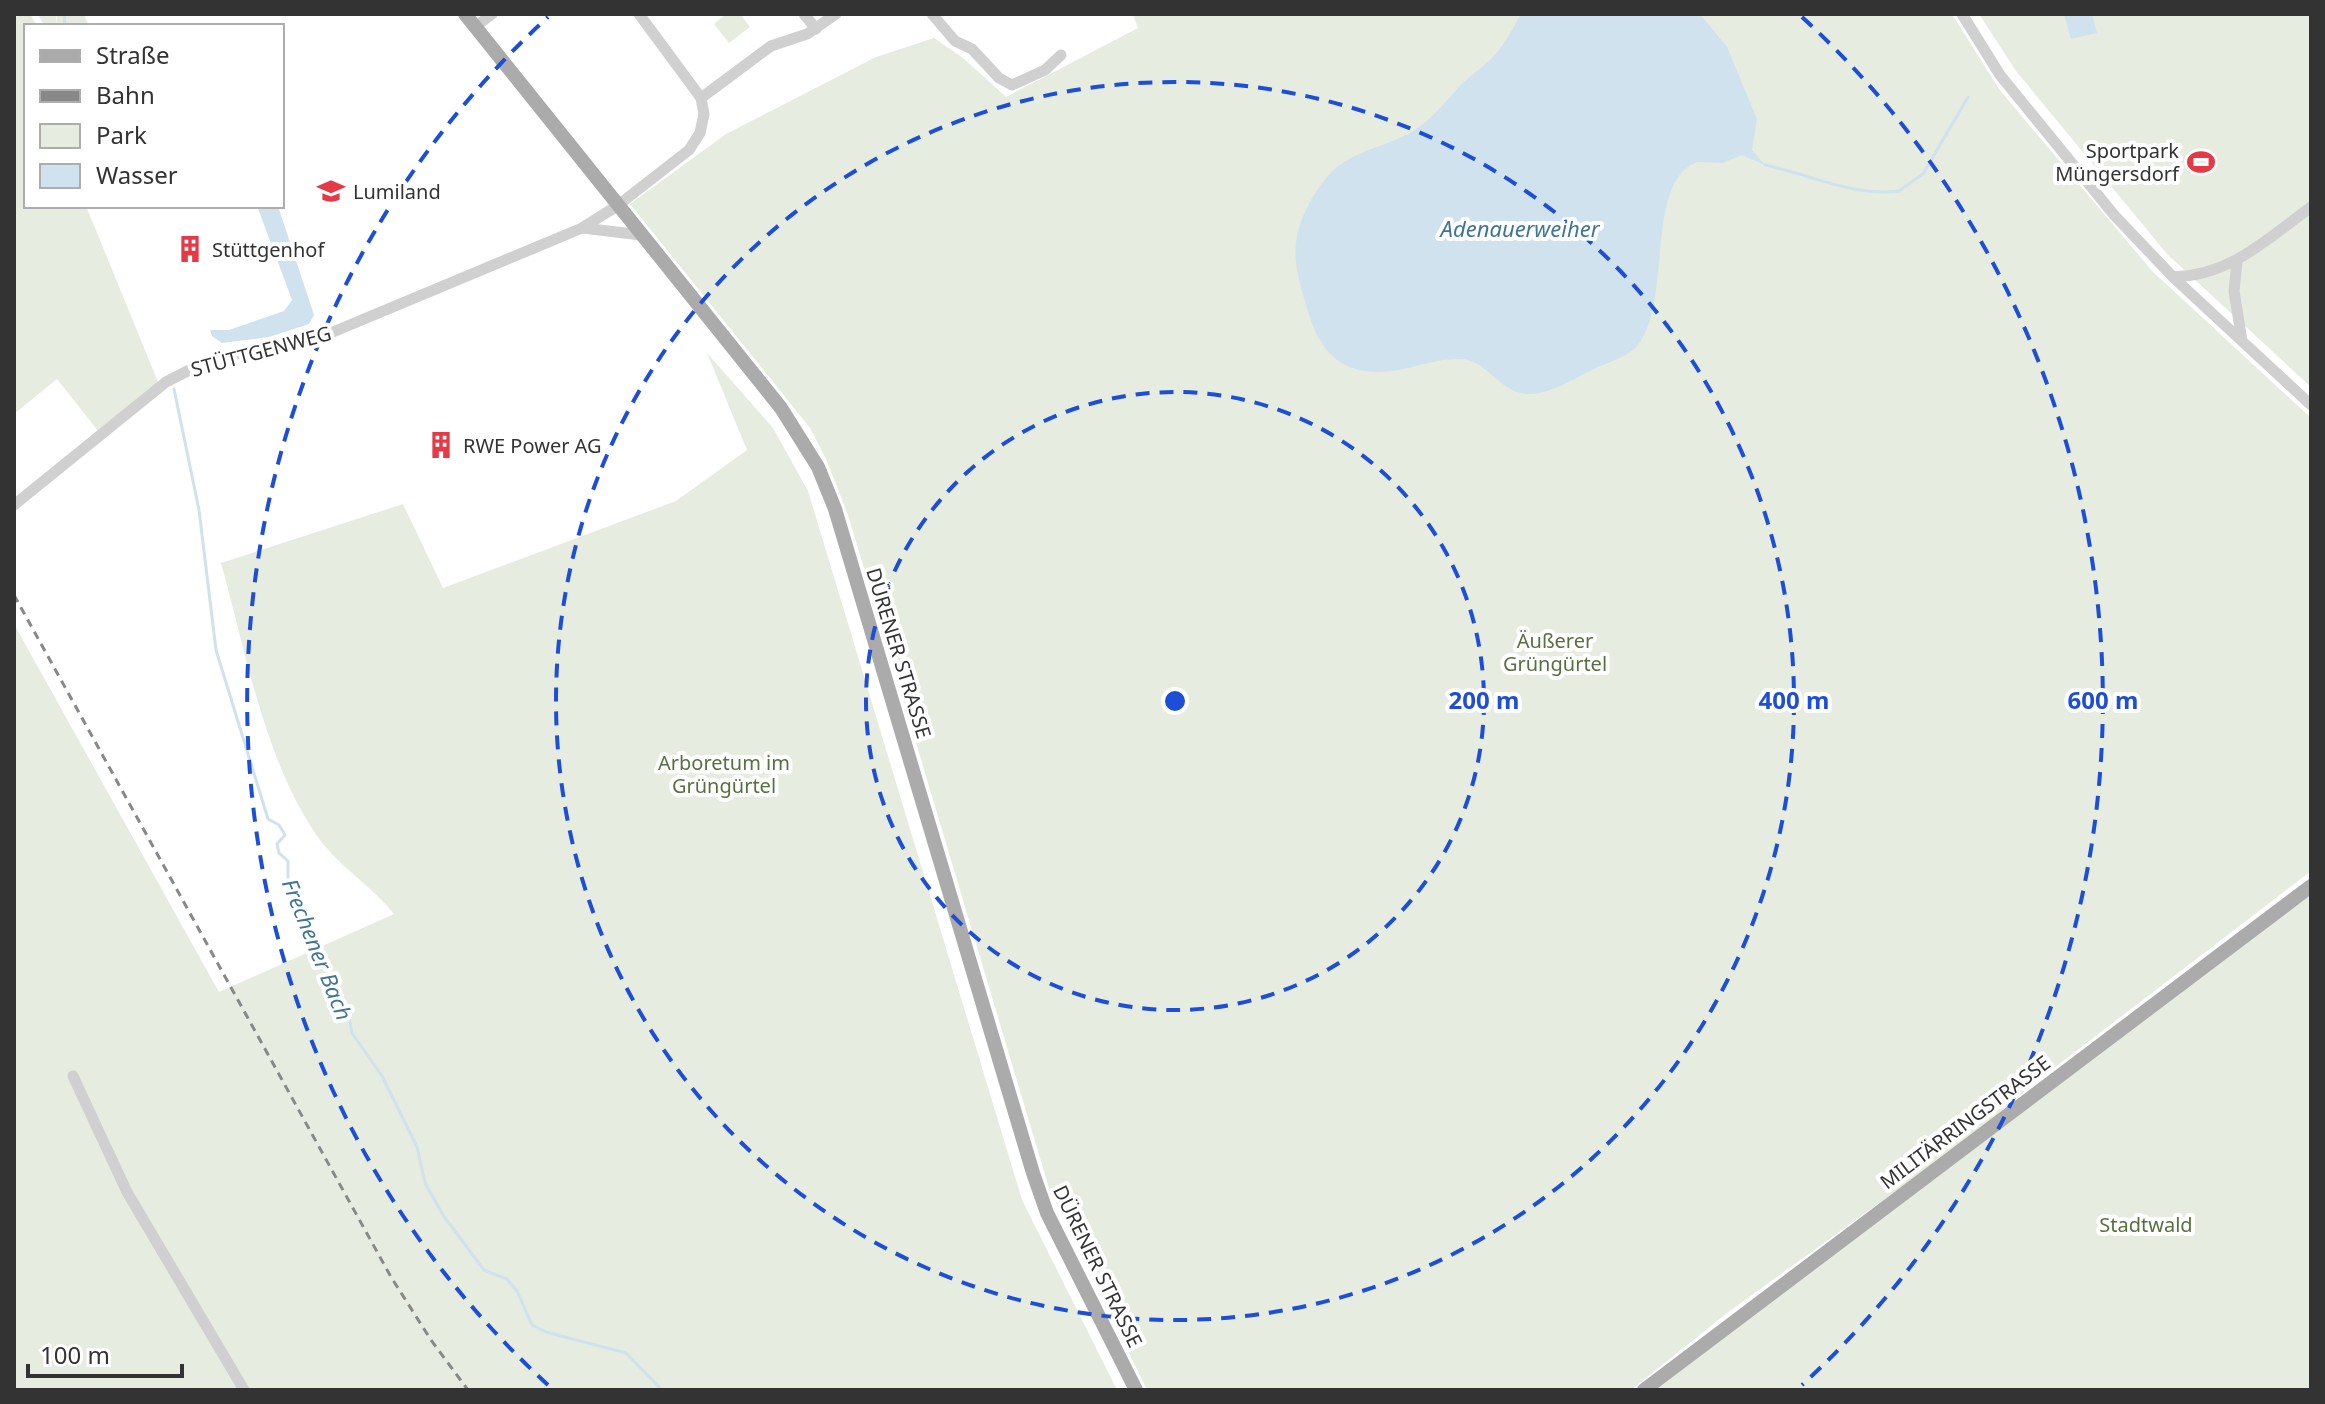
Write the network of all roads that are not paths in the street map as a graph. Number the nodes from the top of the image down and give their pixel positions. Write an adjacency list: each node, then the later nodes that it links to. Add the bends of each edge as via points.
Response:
1 (465, 14): 8 (main road, DÜRENER STRASSE)
2 (492, 14): 8 (street)
3 (639, 14): 11 (street)
4 (804, 14): 9 (street)
5 (836, 14): 9 (street)
6 (932, 14): 10 (street, via 955,41 981,56 1012,85 1045,70)
7 (1962, 14): 17 (street, via 2009,87 2115,216)
8 (475, 27): 12 (main road, DÜRENER STRASSE)
9 (816, 29): 11 (street, via 771,46)
10 (1061, 55)
11 (701, 98): 12 (street, STÜTTGENWEG, via 700,133 689,150)
12 (617, 206): 14 (street, STÜTTGENWEG); 15 (main road, DÜRENER STRASSE)
13 (2311, 207): 16 (street)
14 (582, 228): 15 (street, STÜTTGENWEG); 20 (street, STÜTTGENWEG, via 333,332 207,361 168,380)
15 (641, 235): 24 (main road, DÜRENER STRASSE, via 781,408 818,467 835,509 1033,1173 1054,1227)
16 (2237, 262): 17 (street, via 2209,274); 18 (street, via 2234,291)
17 (2173, 277): 18 (street)
18 (2242, 342): 19 (street)
19 (2311, 405)
20 (14, 505)
21 (2311, 886): 25 (main road, MILITÄRRINGSTRASSE)
22 (73, 1076): 23 (street, via 127,1192)
23 (244, 1390)
24 (1136, 1390)
25 (1644, 1390)

